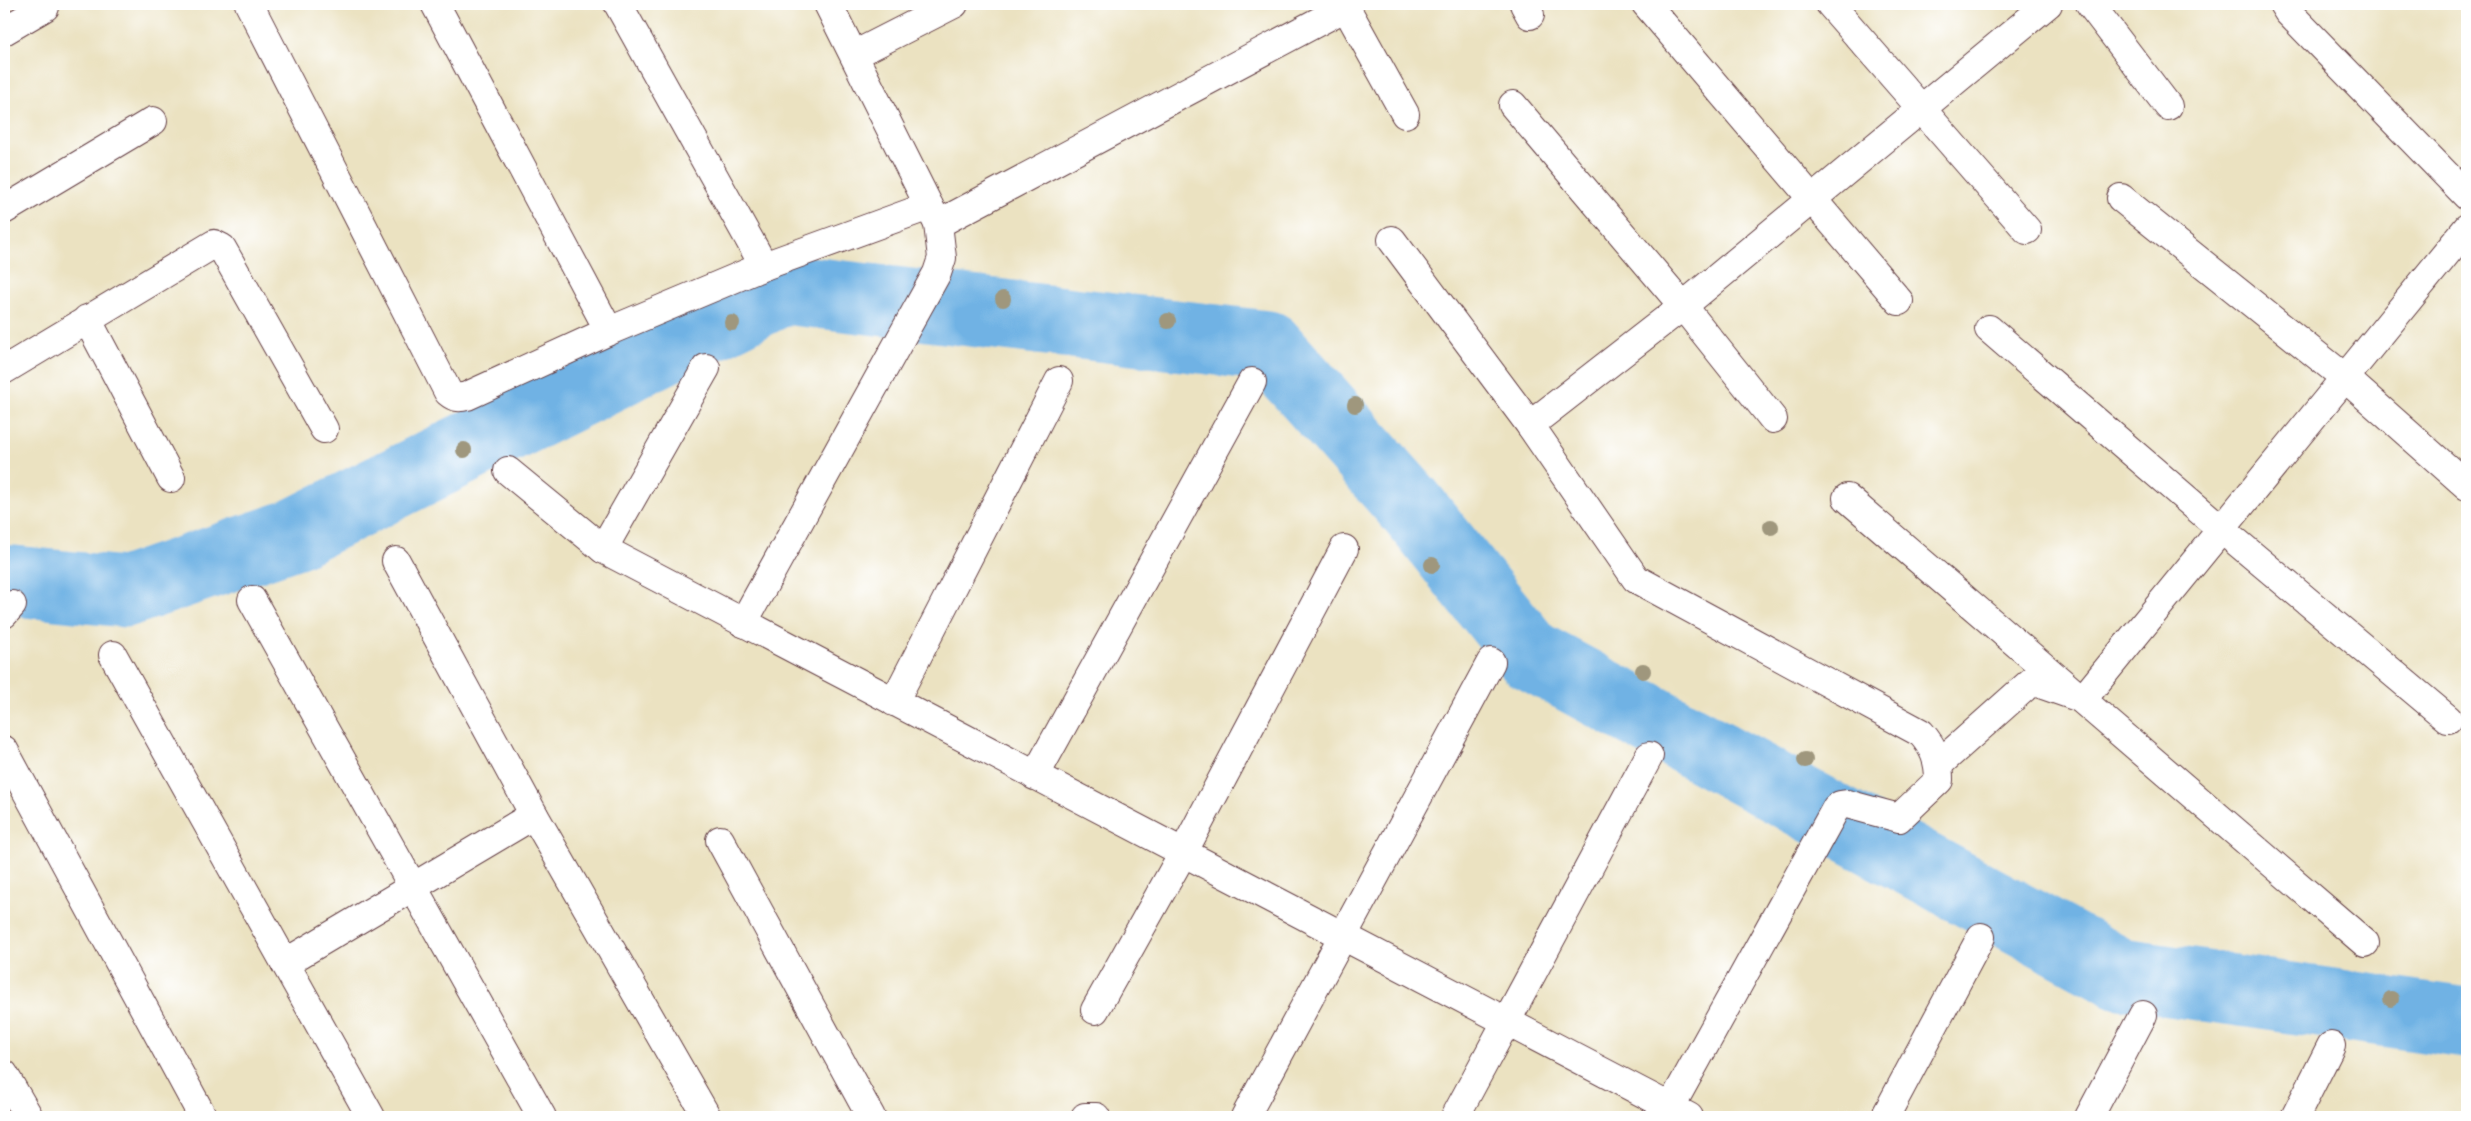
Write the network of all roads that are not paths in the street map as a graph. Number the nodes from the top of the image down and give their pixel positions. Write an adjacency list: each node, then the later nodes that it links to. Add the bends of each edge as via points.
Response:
1 (249, 4): 33 (street, via 448,392 460,398 467,396)
2 (435, 4): 33 (street)
3 (618, 4): 28 (street)
4 (828, 4): 14 (street)
5 (954, 4): 14 (street)
6 (1646, 4): 22 (street)
7 (1830, 4): 17 (street)
8 (2048, 4): 17 (street)
9 (2090, 4): 16 (street)
10 (2283, 4): 20 (street)
11 (1345, 6): 18 (street); 24 (street)
12 (45, 7): 13 (street)
13 (4, 31)
14 (854, 55): 24 (street)
15 (1513, 105): 30 (street)
16 (2168, 106)
17 (1920, 109): 22 (street); 26 (street)
18 (1405, 114)
19 (153, 121): 23 (street)
20 (2467, 196)
21 (2121, 198): 36 (street)
22 (1812, 199): 29 (street); 30 (street)
23 (4, 210)
24 (933, 215): 28 (street); 51 (street, via 942,258 937,273)
25 (2467, 228): 36 (street)
26 (2027, 230)
27 (1392, 240): 40 (street)
28 (764, 266): 33 (street)
29 (1899, 301)
30 (1683, 306): 39 (street); 40 (street)
31 (87, 319): 35 (street); 41 (street, via 210,245 219,245); 43 (street)
32 (1989, 329): 46 (street)
33 (609, 331)
34 (706, 368): 47 (street)
35 (4, 370)
36 (2344, 377): 44 (street); 46 (street)
37 (1059, 381): 55 (street)
38 (1252, 382): 60 (street)
39 (1774, 419)
40 (1530, 425): 59 (street, via 1636,579 1921,733 1932,745)
41 (324, 429)
42 (508, 471): 47 (street)
43 (171, 478)
44 (2467, 486)
45 (1847, 498): 54 (street)
46 (2220, 528): 54 (street); 56 (street)
47 (603, 549): 51 (street)
48 (1344, 549): 63 (street)
49 (396, 561): 61 (street)
50 (252, 600): 64 (street)
51 (743, 623): 55 (street)
52 (113, 655): 68 (street)
53 (1491, 662): 65 (street)
54 (2083, 699): 59 (street, via 2032,681); 67 (street)
55 (894, 702): 60 (street)
56 (2448, 719)
57 (4, 750): 76 (street)
58 (1649, 756): 71 (street)
59 (1939, 772): 74 (street, via 1899,818 1847,804 1836,808)
60 (1035, 776): 63 (street)
61 (534, 815): 64 (street); 79 (street)
62 (720, 840): 80 (street)
63 (1183, 853): 65 (street); 69 (street)
64 (411, 887): 68 (street); 78 (street)
65 (1344, 937): 71 (street); 83 (street)
66 (1981, 937): 85 (street)
67 (2365, 943)
68 (285, 962): 77 (street)
69 (1095, 1010)
70 (2143, 1015): 86 (street)
71 (1506, 1021): 74 (street); 84 (street)
72 (2332, 1046): 87 (street)
73 (4, 1074): 75 (street)
74 (1675, 1114)
75 (28, 1117)
76 (203, 1117)
77 (371, 1117)
78 (542, 1117)
79 (708, 1117)
80 (871, 1117)
81 (1085, 1117): 82 (street)
82 (1096, 1117)
83 (1245, 1117)
84 (1455, 1117)
85 (1886, 1117)
86 (2089, 1117)
87 (2295, 1117)

